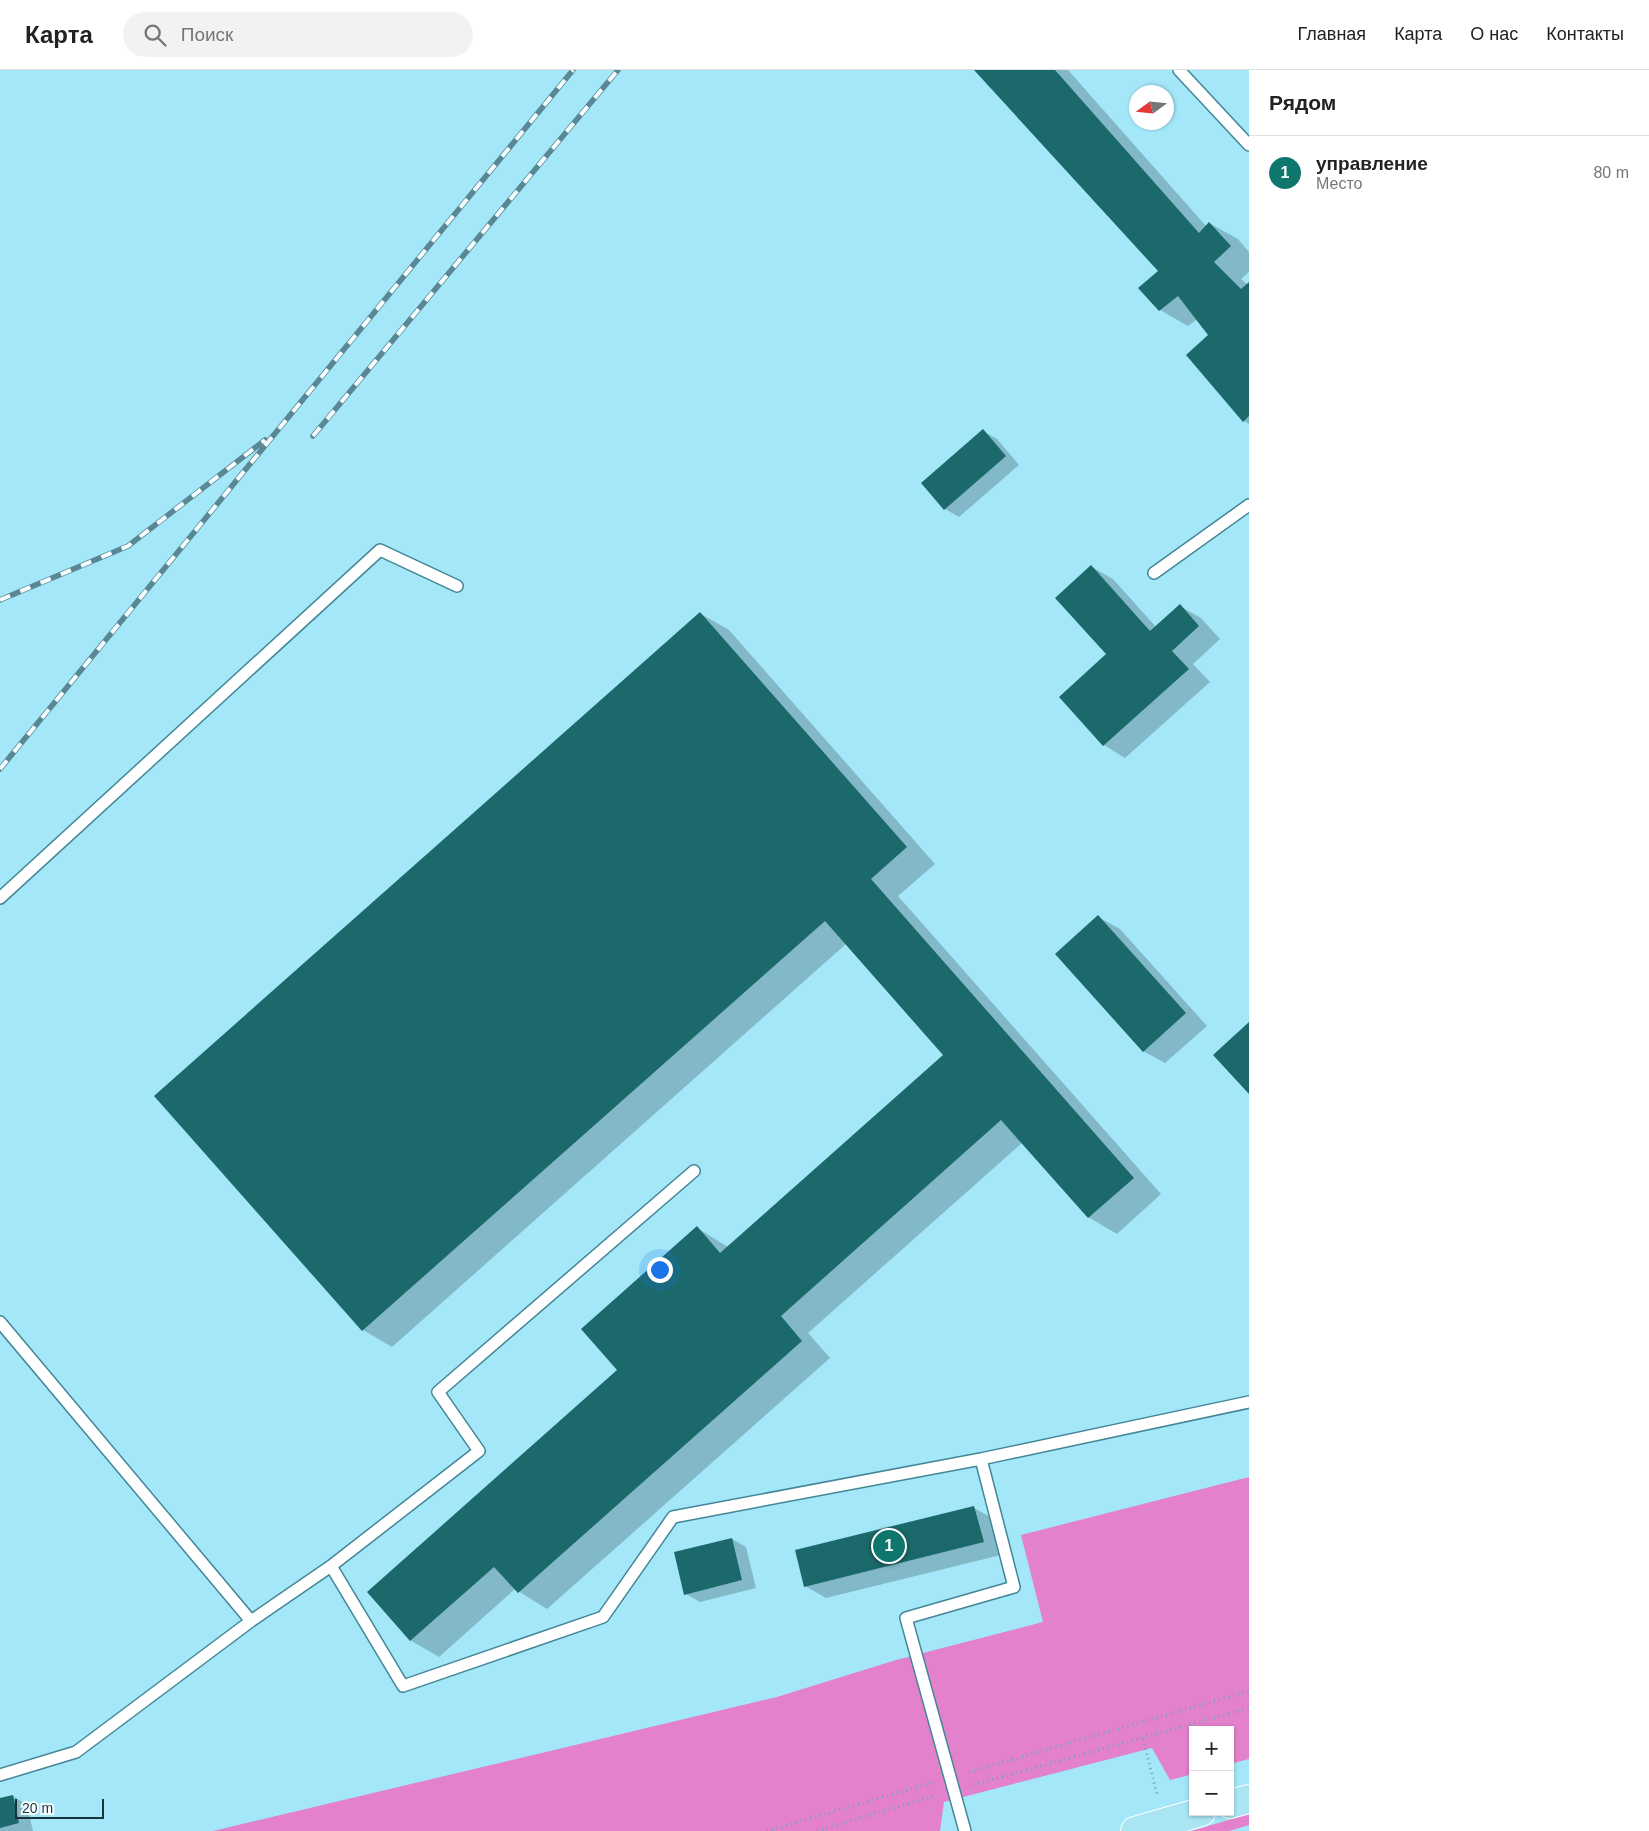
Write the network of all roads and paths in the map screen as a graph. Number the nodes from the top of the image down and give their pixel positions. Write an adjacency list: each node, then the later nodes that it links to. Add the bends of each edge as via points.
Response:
1 (1180, 70): 2 (lane)
2 (1249, 145)
3 (1249, 505): 4 (lane)
4 (1154, 573)
5 (457, 586): 6 (lane, via 380,550)
6 (0, 898)
7 (694, 1170): 11 (lane, via 438,1392 479,1451)
8 (0, 1322): 12 (lane)
9 (1249, 1402): 10 (lane)
10 (981, 1459): 11 (lane, via 673,1517 603,1617 403,1686); 16 (lane, via 1014,1587 906,1618)
11 (331, 1566): 12 (lane)
12 (251, 1621): 17 (lane, via 76,1752)
13 (1249, 1691): 16 (path)
14 (1249, 1708): 15 (path)
15 (1143, 1739): 18 (path); 19 (path)
16 (949, 1774): 18 (lane); 23 (path)
17 (0, 1775)
18 (953, 1790): 24 (path); 25 (lane)
19 (1158, 1798)
20 (1249, 1799): 21 (main road)
21 (1234, 1803)
22 (1189, 1815): 26 (main road)
23 (766, 1831)
24 (817, 1831)
25 (965, 1831)
26 (1135, 1831)

